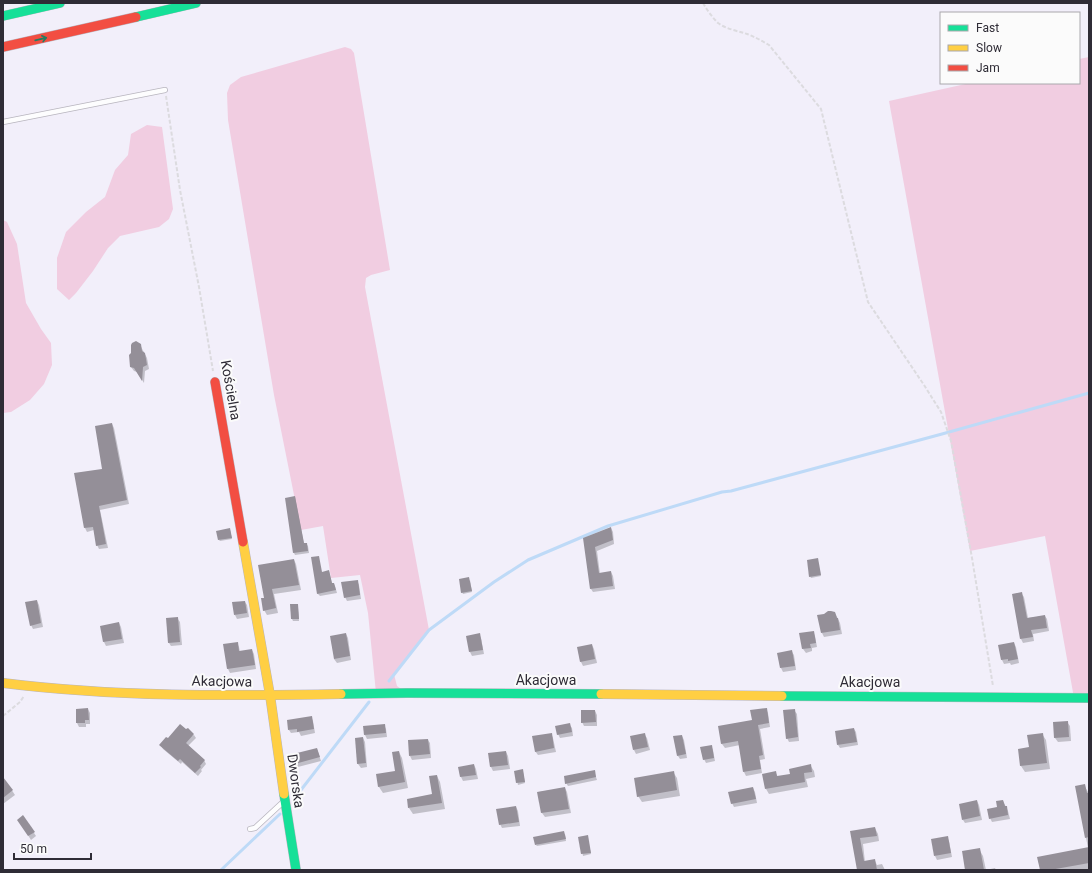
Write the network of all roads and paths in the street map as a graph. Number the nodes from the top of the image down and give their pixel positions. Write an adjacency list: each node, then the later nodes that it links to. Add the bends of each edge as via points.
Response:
1 (60, 3): 4 (main road)
2 (196, 3): 5 (main road, one-way to 2)
3 (703, 3): 12 (path, via 719,24 761,40 769,46 821,109 868,302 941,412 950,441)
4 (3, 16)
5 (3, 47)
6 (165, 90): 7 (lane); 8 (path, Kościelna, via 180,190)
7 (3, 122)
8 (215, 382): 11 (main road, Kościelna)
9 (3, 683): 10 (main road, Akacjowa)
10 (29, 686): 11 (main road, Akacjowa, via 156,694); 14 (path, via 20,702)
11 (270, 695): 12 (main road, Akacjowa, via 407,693); 15 (main road, Dworska)
12 (995, 697): 13 (main road, Akacjowa)
13 (1089, 698)
14 (3, 716)
15 (285, 800): 16 (lane, via 255,828); 17 (main road, Dworska)
16 (250, 829)
17 (296, 870)

